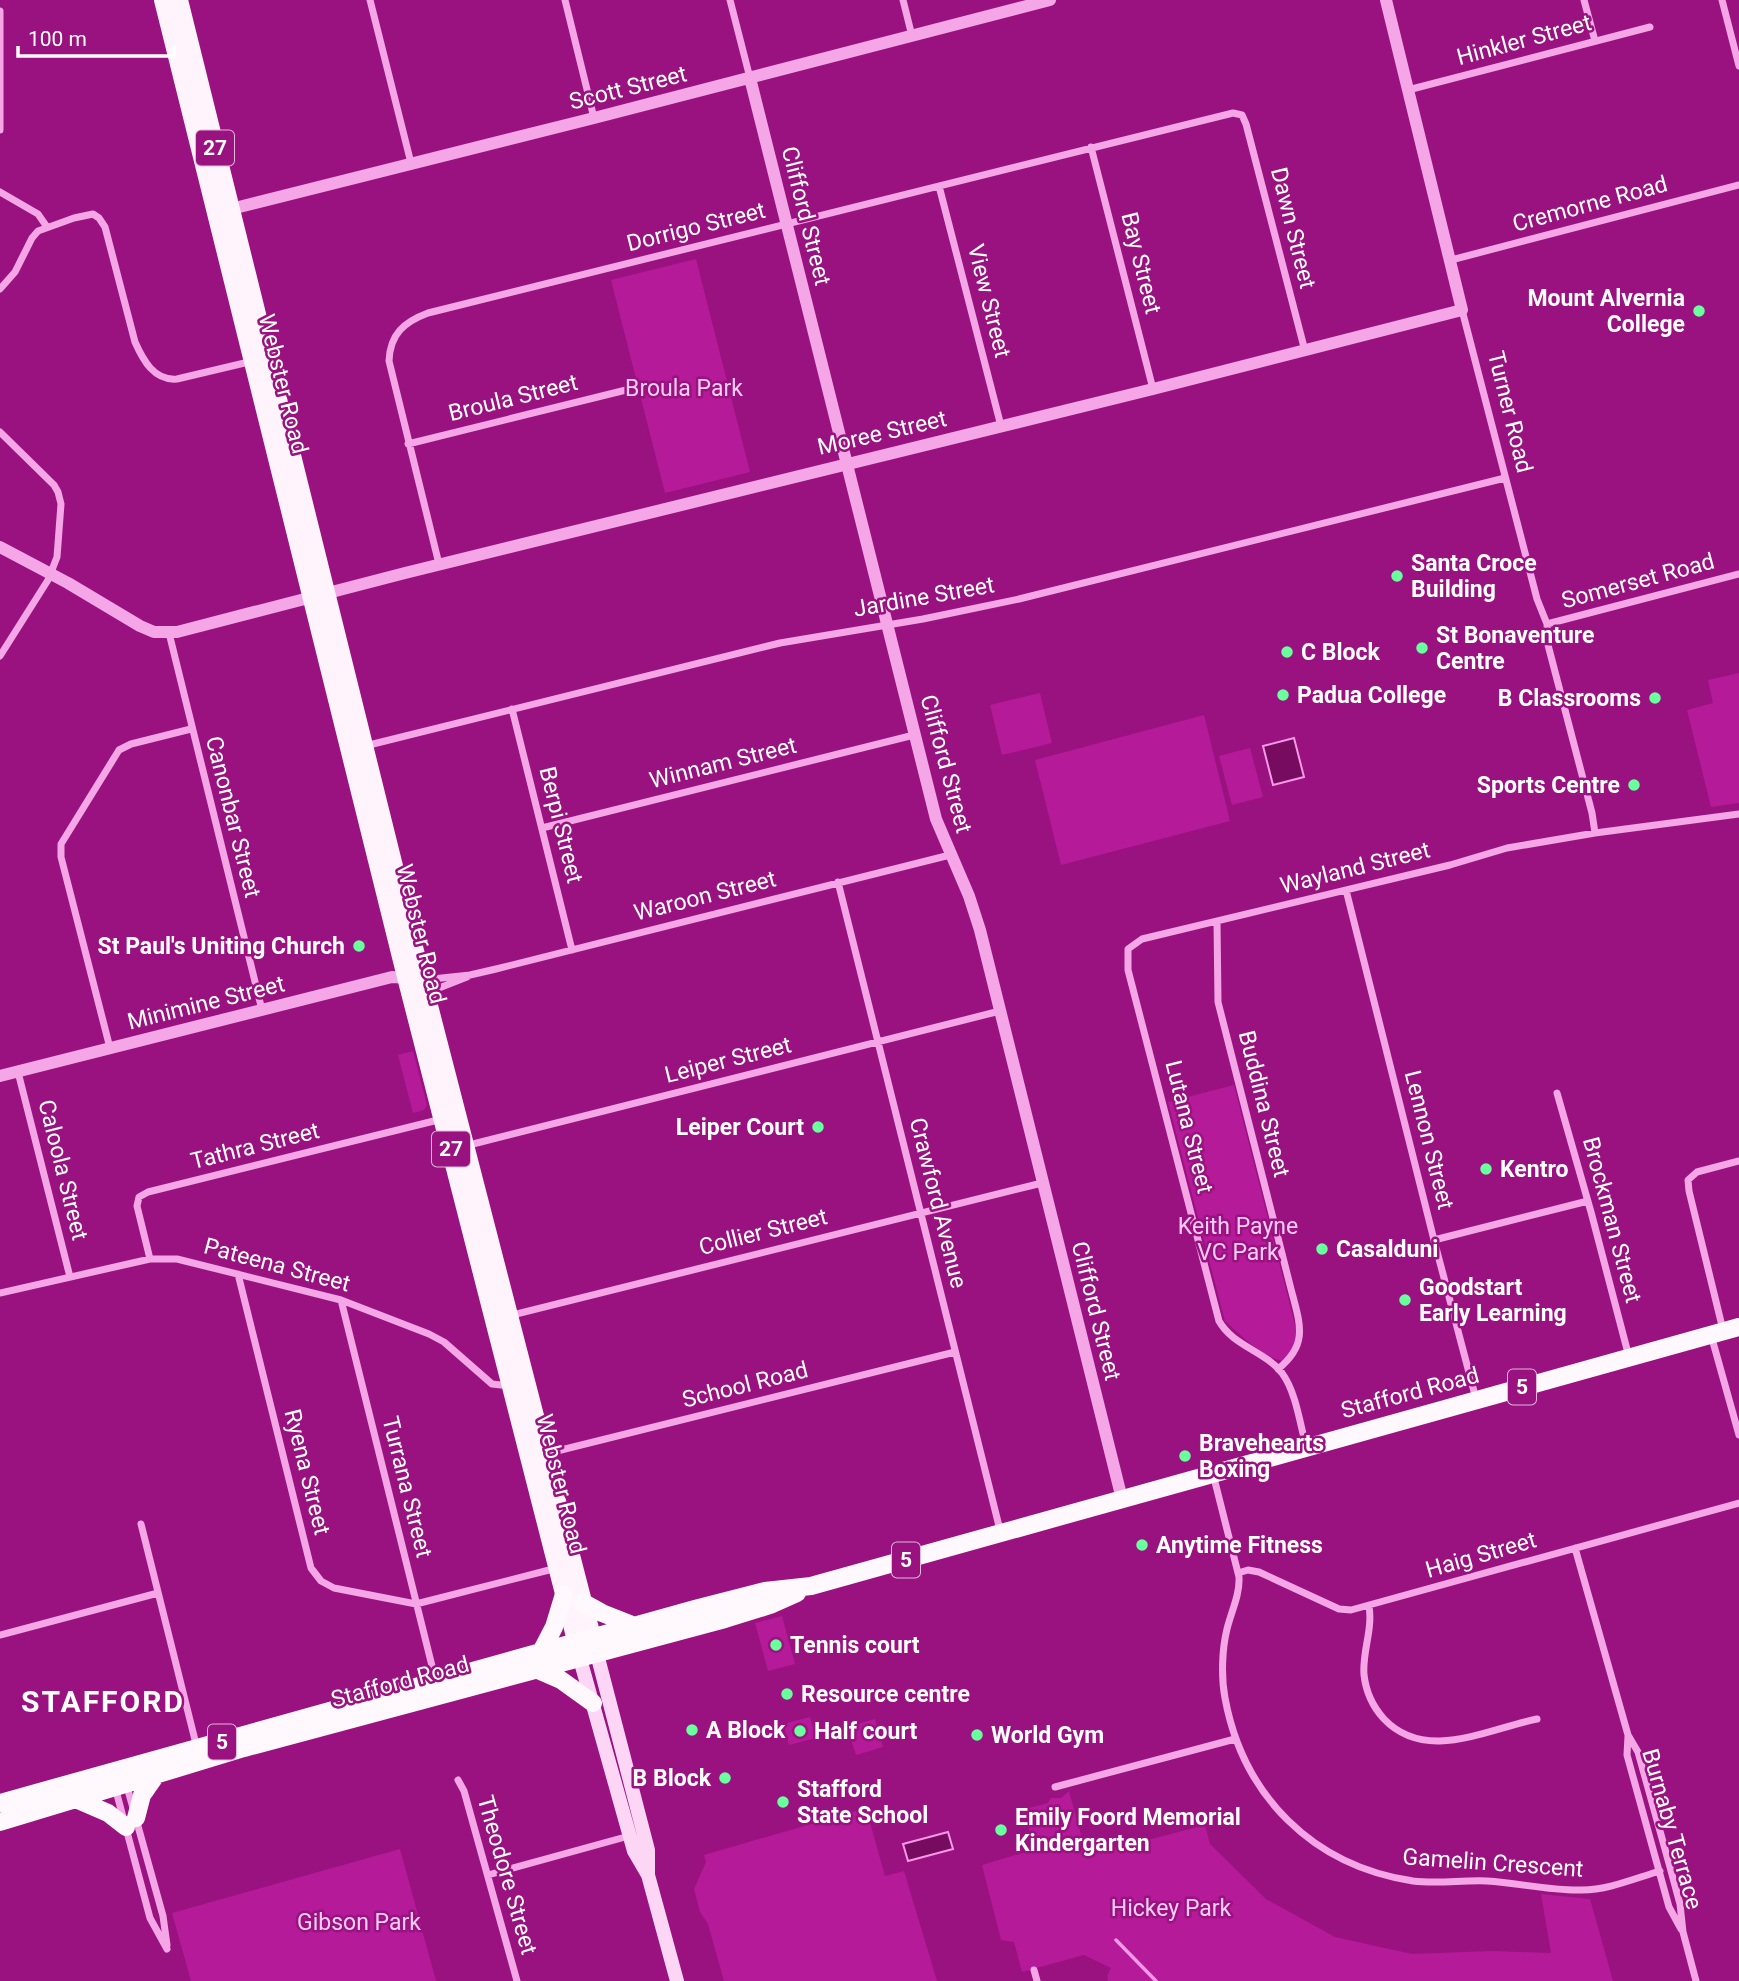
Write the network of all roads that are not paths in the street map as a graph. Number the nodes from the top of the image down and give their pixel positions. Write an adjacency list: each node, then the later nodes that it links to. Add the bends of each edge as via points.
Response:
1 (163, 0): 26 (main road, Webster Road / 27)
2 (178, 0): 26 (main road, Webster Road / 27)
3 (370, 0): 22 (street)
4 (565, 0): 19 (street)
5 (730, 0): 16 (street)
6 (903, 0): 13 (street)
7 (1050, 0): 13 (street, Scott Street)
8 (1386, 0): 17 (street, Turner Road)
9 (1584, 0): 14 (street)
10 (1722, 0): 15 (street)
11 (0, 11): 20 (street)
12 (1650, 27): 14 (street, Hinkler Street)
13 (912, 36): 16 (street, Scott Street)
14 (1595, 41): 17 (street, Hinkler Street)
15 (1739, 66)
16 (750, 78): 19 (street, Scott Street); 27 (street, Clifford Street)
17 (1408, 90): 29 (street, Turner Road)
18 (1242, 115): 21 (street, Dorrigo Street, via 1233,113); 32 (street, Dawn Street)
19 (594, 118): 22 (street, Scott Street)
20 (0, 130)
21 (1091, 147): 24 (street, Dorrigo Street); 34 (street, Bay Street)
22 (411, 163): 26 (street, Scott Street)
23 (1739, 185): 29 (street, Cremorne Road)
24 (939, 186): 27 (street, Dorrigo Street); 36 (street, View Street)
25 (0, 192): 28 (street, via 37,214)
26 (223, 211): 33 (main road, Webster Road / 27)
27 (787, 224): 38 (street, Dorrigo Street, via 428,313 406,323 393,339 389,361); 39 (street, Clifford Street)
28 (47, 226): 30 (street, via 35,234 15,272); 33 (street, via 89,214 99,218 135,342 159,377 177,379)
29 (1451, 260): 31 (street, Turner Road)
30 (0, 289)
31 (1462, 310): 32 (street, Moree Street); 40 (street, Turner Road)
32 (1305, 351): 34 (street, Moree Street)
33 (259, 359): 45 (main road, Webster Road / 27)
34 (1153, 389): 36 (street, Moree Street)
35 (626, 390): 38 (street, Broula Street)
36 (1001, 426): 39 (street, Moree Street)
37 (0, 432): 43 (street, via 58,492 59,547)
38 (408, 444): 42 (street, Dorrigo Street)
39 (847, 463): 42 (street, Moree Street); 47 (street, Clifford Street)
40 (1505, 478): 46 (street, Turner Road, via 1539,609); 47 (street, Jardine Street, via 1008,601)
41 (0, 547): 43 (street)
42 (439, 564): 45 (street, Moree Street)
43 (50, 573): 48 (street, via 140,626); 49 (street)
44 (1739, 574): 46 (street, Somerset Road)
45 (319, 596): 48 (street, Moree Street); 53 (main road, Webster Road / 27)
46 (1547, 624): 56 (street, Turner Road, via 1548,645)
47 (887, 625): 50 (street, Jardine Street, via 809,637); 52 (street, Clifford Street)
48 (169, 633): 51 (street, Canonbar Street)
49 (0, 656)
50 (512, 709): 53 (street, Jardine Street); 55 (street, Berpi Street)
51 (191, 729): 66 (street, Canonbar Street); 69 (street, via 122,747 61,844)
52 (914, 735): 55 (street, Winnam Street); 57 (street, Clifford Street)
53 (357, 748): 64 (main road, Webster Road / 27)
54 (1739, 814): 56 (street, Wayland Street)
55 (542, 828): 62 (street, Berpi Street)
56 (1594, 833): 59 (street, Wayland Street, via 1507,848)
57 (950, 855): 58 (street, Waroon Street); 67 (street, Clifford Street, via 974,910)
58 (838, 882): 62 (street, Waroon Street); 68 (street, Crawford Avenue)
59 (1346, 890): 60 (street, Wayland Street); 79 (street, Lennon Street)
60 (1217, 922): 61 (street, Wayland Street, via 1142,939); 89 (street, Buddina Street, via 1219,1002 1301,1335 1293,1355)
61 (1128, 949): 89 (street, Lutana Street, via 1128,970 1219,1321 1231,1337)
62 (572, 950): 63 (street, Waroon Street)
63 (470, 975): 64 (street, Waroon Street); 65 (street, Waroon Street, via 439,988)
64 (415, 979): 65 (main road, Webster Road / 27); 66 (street, Minimine Street, via 392,977); 73 (main road, Webster Road / 27)
65 (428, 1000): 74 (main road, Webster Road / 27)
66 (262, 1010): 69 (street, Minimine Street)
67 (1000, 1011): 68 (street, Leiper Street); 76 (street, Clifford Street)
68 (877, 1042): 74 (street, Leiper Street); 78 (street, Crawford Avenue)
69 (110, 1048): 70 (street, Minimine Street)
70 (18, 1072): 71 (street, Minimine Street); 82 (street, Caloola Street)
71 (0, 1076)
72 (1557, 1093): 77 (street, Brockman Street)
73 (443, 1118): 80 (street, Tathra Street, via 148,1192 137,1206); 85 (main road, Webster Road / 27)
74 (465, 1146): 85 (main road, Webster Road / 27)
75 (1739, 1161): 86 (street, via 1697,1172 1688,1180)
76 (1042, 1183): 78 (street, Collier Street); 96 (street, Clifford Street)
77 (1588, 1201): 79 (street); 88 (street, Brockman Street)
78 (920, 1213): 85 (street, Collier Street); 87 (street, Crawford Avenue)
79 (1434, 1240): 91 (street, Lennon Street)
80 (150, 1259): 81 (street, Pateena Street, via 177,1259); 82 (street, Pateena Street)
81 (238, 1274): 84 (street, Pateena Street); 107 (street, Ryena Street, via 311,1568 334,1588)
82 (70, 1277): 83 (street, Pateena Street)
83 (0, 1293)
84 (341, 1300): 90 (street, Pateena Street, via 429,1334 488,1381 497,1385); 107 (street, Turrana Street)
85 (501, 1318): 90 (main road, Webster Road / 27)
86 (1724, 1331): 88 (highway, Stafford Road / 5); 92 (street)
87 (955, 1352): 94 (street, School Road); 99 (street, Crawford Avenue)
88 (1629, 1357): 91 (highway, Stafford Road / 5)
89 (1278, 1369): 93 (street, via 1290,1391)
90 (517, 1381): 94 (main road, Webster Road / 27); 101 (main road, Webster Road / 27)
91 (1476, 1399): 93 (highway, Stafford Road / 5)
92 (1739, 1435)
93 (1306, 1447): 95 (highway, Stafford Road / 5)
94 (544, 1454): 106 (main road, Webster Road / 27)
95 (1212, 1474): 96 (highway, Stafford Road / 5); 102 (street, Gamelin Crescent)
96 (1122, 1499): 99 (highway, Stafford Road / 5)
97 (1739, 1503): 100 (street, Haig Street)
98 (141, 1524): 104 (street)
99 (1001, 1534): 103 (highway, Stafford Road / 5)
100 (1575, 1548): 108 (street, Haig Street); 116 (street, Burnaby Terrace)
101 (557, 1568): 105 (main road, Webster Road / 27); 107 (street)
102 (1238, 1573): 108 (street, Haig Street, via 1259,1572 1343,1610); 117 (street, Gamelin Crescent, via 1225,1638 1224,1685)
103 (811, 1586): 109 (highway, Stafford Road / 5, via 765,1591); 111 (highway, Stafford Road / 5, via 770,1605)
104 (158, 1593): 110 (street); 118 (street)
105 (564, 1594): 111 (main road, Webster Road / 27); 112 (highway)
106 (582, 1602): 109 (highway); 111 (main road, Webster Road / 27)
107 (416, 1604): 113 (street, Turrana Street)
108 (1369, 1606): 115 (street, via 1365,1679 1379,1713 1401,1733 1422,1741 1450,1741)
109 (635, 1626): 111 (highway, Stafford Road / 5)
110 (0, 1635)
111 (586, 1648): 112 (highway, Stafford Road / 5); 114 (main road, Webster Road); 127 (main road, Webster Road)
112 (539, 1662): 113 (highway, Stafford Road / 5); 114 (highway); 119 (highway, Stafford Road / 5)
113 (436, 1682): 118 (highway, Stafford Road / 5)
114 (593, 1703): 128 (main road, Webster Road)
115 (1536, 1720)
116 (1628, 1735): 129 (street, Burnaby Terrace, via 1627,1755); 132 (street, Burnaby Terrace, via 1638,1752 1681,1904)
117 (1235, 1739): 122 (street); 129 (street, Gamelin Crescent, via 1272,1805 1311,1841 1369,1871 1416,1881 1583,1890)
118 (197, 1749): 120 (highway, Stafford Road / 5)
119 (156, 1775): 120 (highway, Stafford Road / 5); 126 (highway)
120 (119, 1778): 123 (highway, Stafford Road / 5); 124 (highway, Stafford Road / 5); 126 (street); 126 (street)
121 (458, 1780): 130 (street, Theodore Street)
122 (1055, 1787)
123 (78, 1800): 125 (highway, Stafford Road / 5); 126 (highway)
124 (0, 1803)
125 (0, 1822)
126 (131, 1823): 126 (street, via 163,1916 167,1949 150,1918)
127 (642, 1827): 128 (street); 131 (main road, Webster Road)
128 (630, 1836): 130 (street); 131 (main road, Webster Road)
129 (1660, 1871): 132 (street, Burnaby Terrace, via 1669,1907)
130 (488, 1875): 134 (street, Theodore Street)
131 (648, 1875): 135 (main road, Webster Road)
132 (1683, 1932): 137 (street, Burnaby Terrace)
133 (1034, 1970): 136 (street)
134 (517, 1981)
135 (677, 1981)
136 (1037, 1981)
137 (1696, 1981)

